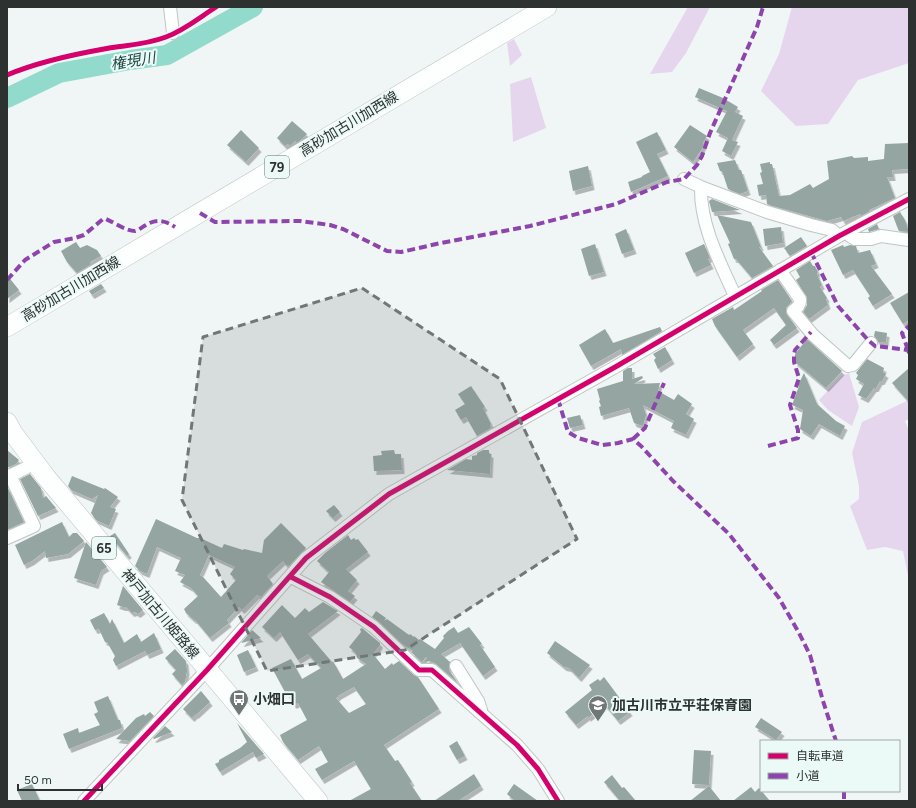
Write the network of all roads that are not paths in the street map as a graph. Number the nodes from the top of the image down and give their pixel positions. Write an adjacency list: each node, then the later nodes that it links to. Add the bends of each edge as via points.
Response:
1 (170, 7): 3 (street)
2 (547, 7): 11 (main road, 高砂加古川加西線 / 79)
3 (173, 33)
4 (684, 179): 5 (street)
5 (702, 187): 7 (street, via 783,217); 10 (street, via 701,199 711,242)
6 (909, 199): 7 (street)
7 (842, 234): 8 (street, via 855,239 881,236); 9 (street)
8 (909, 240)
9 (780, 270): 10 (street); 12 (street, via 800,299 799,305 793,311 813,335 848,366 853,365)
10 (735, 296): 17 (street, via 390,494 306,558)
11 (7, 327)
12 (871, 343)
13 (8, 426): 19 (main road, 神戸加古川姫路線 / 65, via 46,478)
14 (26, 468): 15 (street)
15 (9, 476): 16 (street, via 34,526)
16 (7, 538)
17 (291, 577): 19 (street); 20 (street, via 330,597 374,627 419,670 432,670)
18 (456, 666): 20 (street, via 478,701 481,710)
19 (207, 670): 21 (street); 22 (main road, 神戸加古川姫路線 / 65)
20 (479, 712): 23 (street, via 518,744 538,769)
21 (84, 801)
22 (318, 801)
23 (558, 801)

